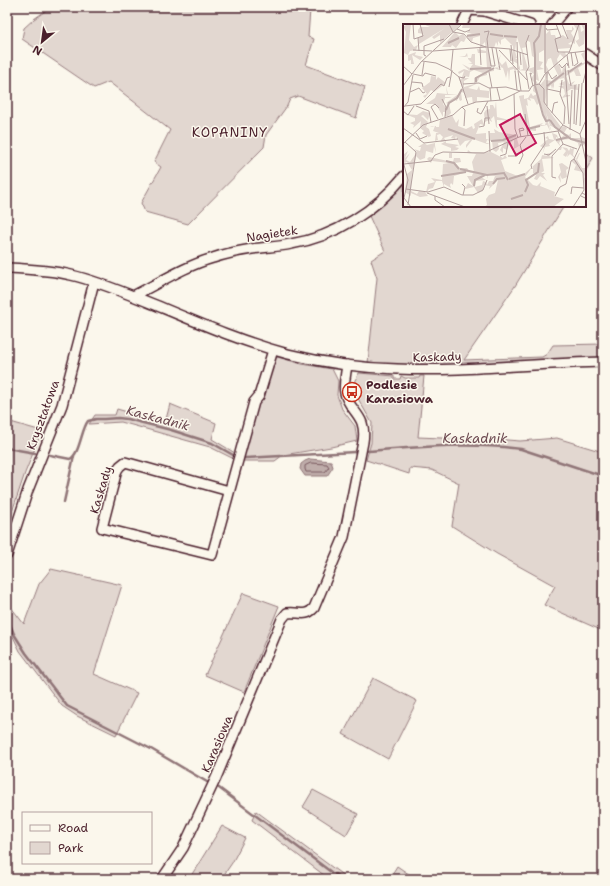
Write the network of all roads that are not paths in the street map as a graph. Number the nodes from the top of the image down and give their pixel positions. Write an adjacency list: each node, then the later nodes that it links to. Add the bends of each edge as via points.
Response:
1 (567, 7): 5 (street)
2 (468, 8): 3 (street); 4 (street)
3 (462, 24)
4 (527, 24)
5 (553, 24)
6 (586, 55): 7 (street)
7 (603, 66)
8 (403, 177): 11 (street, Nagietek, via 356,219 331,233 291,244 213,258)
9 (7, 268): 10 (street, Kaskady, via 57,272)
10 (94, 282): 11 (street, Kaskady); 16 (street, Kryształowa, via 62,404 28,490)
11 (133, 296): 12 (street, Kaskady, via 230,336)
12 (273, 350): 14 (street, Kaskady); 15 (street, Kaskady, via 259,396 254,402)
13 (603, 362): 14 (street, Kaskady, via 426,370)
14 (347, 365): 17 (street, Karasiowa, via 344,393 363,424 363,442 344,537 311,612 291,612 285,615 213,786 183,848)
15 (229, 491): 15 (street, Kaskady, via 212,555 102,528 118,470 126,462)
16 (7, 555)
17 (162, 879)

